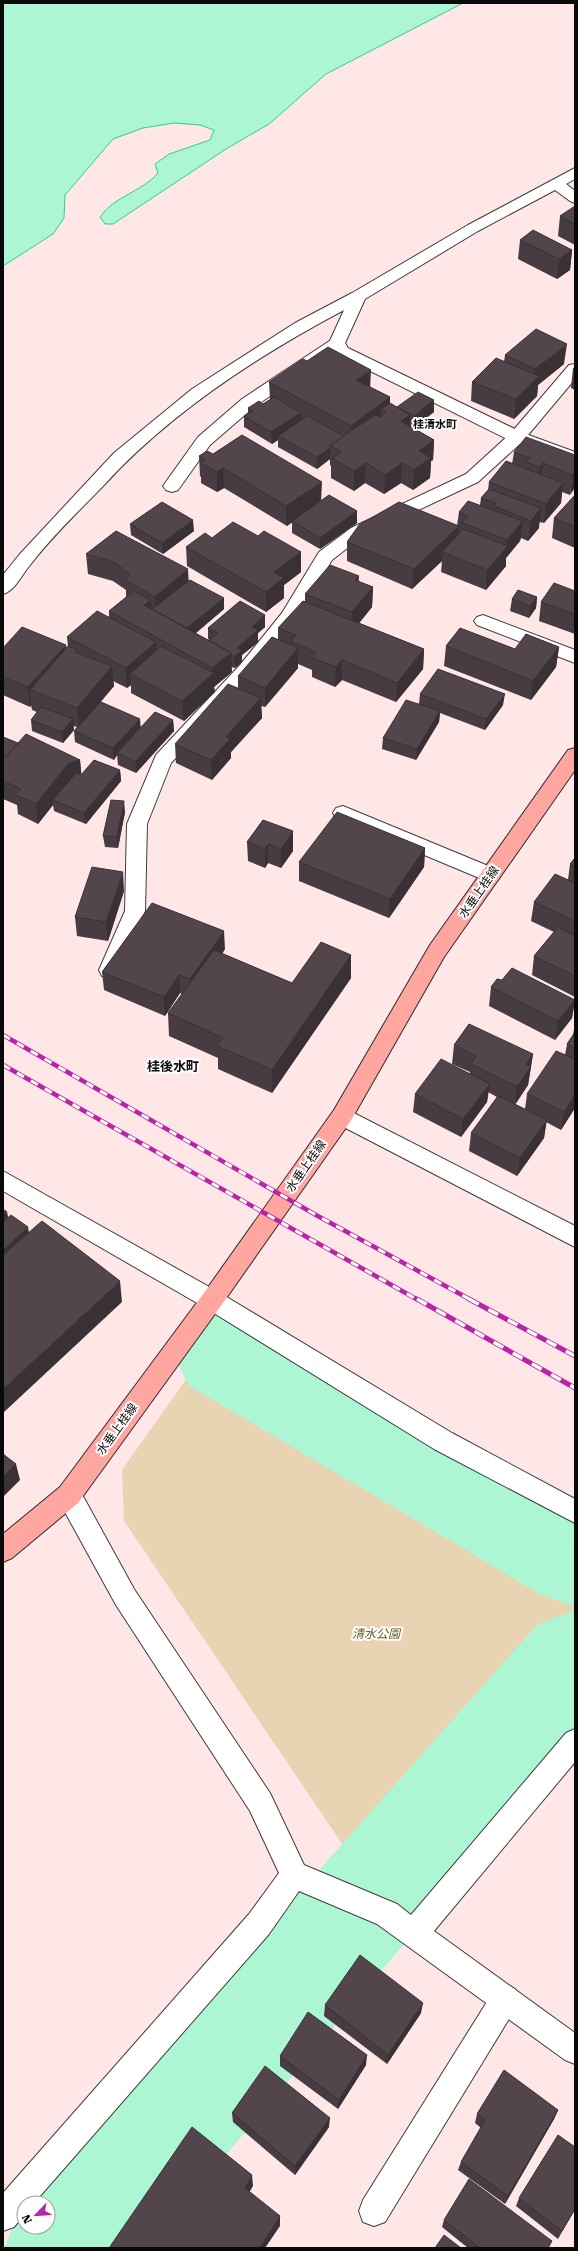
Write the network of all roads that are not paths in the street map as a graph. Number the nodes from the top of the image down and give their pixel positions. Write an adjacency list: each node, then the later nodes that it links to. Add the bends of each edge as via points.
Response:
1 (575, 173): 2 (street)
2 (556, 184): 3 (street); 4 (street, via 473,228)
3 (575, 198)
4 (358, 296): 5 (street); 10 (street, via 301,326 192,398 120,457 25,559)
5 (337, 343): 7 (street, via 342,351); 9 (street, via 243,408 204,441)
6 (575, 369): 7 (street)
7 (518, 437): 8 (street); 16 (street, via 472,478 357,532 325,556 289,617 248,670 163,760 137,824 135,910)
8 (575, 458)
9 (172, 486)
10 (3, 588)
11 (482, 621): 12 (street)
12 (575, 656)
13 (575, 755): 15 (main road, 水垂上桂線)
14 (343, 813): 15 (street)
15 (491, 875): 17 (main road, 水垂上桂線, via 437,951)
16 (109, 970)
17 (342, 1116): 19 (street); 20 (main road, 水垂上桂線)
18 (3, 1180): 20 (street)
19 (575, 1237)
20 (212, 1300): 21 (main road, 水垂上桂線); 22 (street, via 443,1441)
21 (69, 1495): 23 (main road, 水垂上桂線); 25 (street, via 126,1597 260,1802)
22 (575, 1512)
23 (3, 1550)
24 (575, 1742): 26 (street)
25 (294, 1875): 26 (street, via 387,1914); 30 (street, via 259,1924)
26 (414, 1933): 27 (street)
27 (505, 1999): 28 (street); 29 (street)
28 (575, 2050)
29 (374, 2211)
30 (3, 2216)

